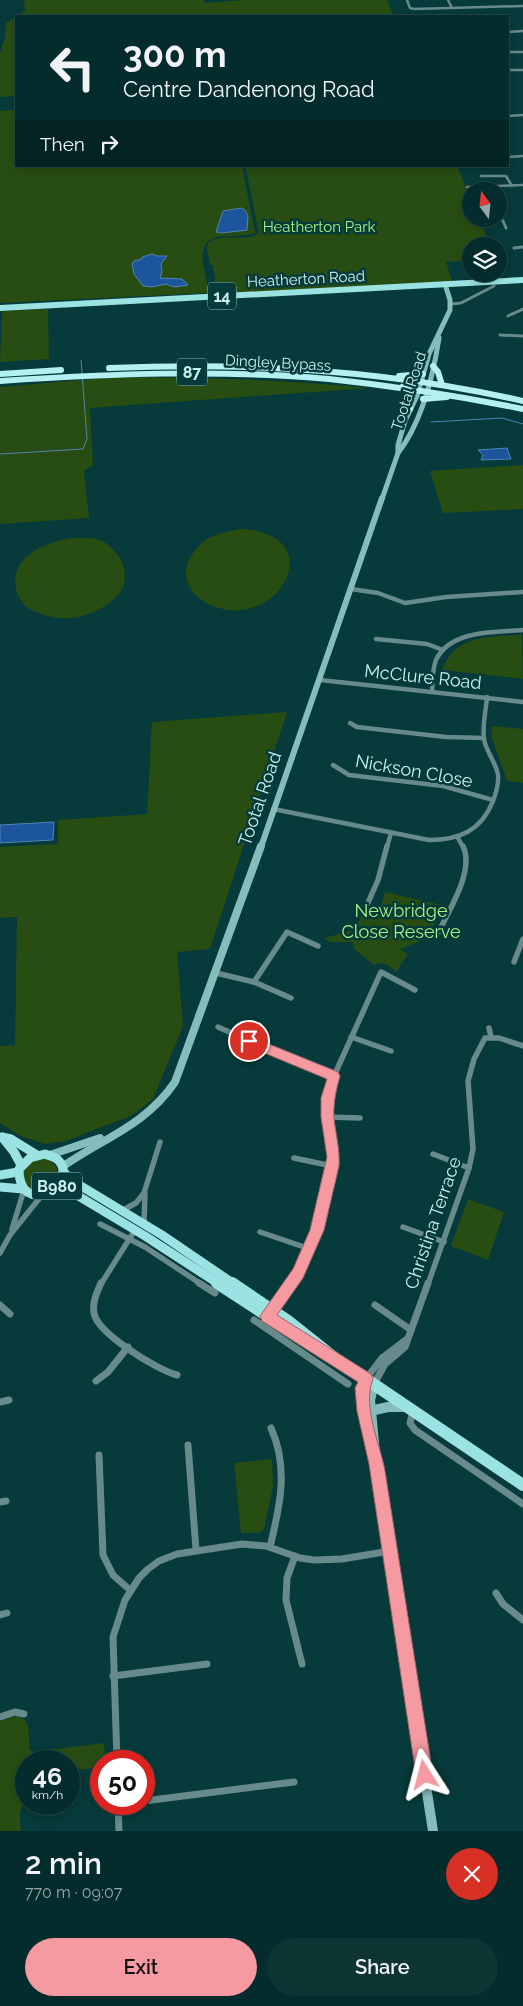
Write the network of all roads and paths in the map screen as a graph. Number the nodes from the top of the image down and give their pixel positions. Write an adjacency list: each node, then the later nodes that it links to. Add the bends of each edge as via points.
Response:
1 (407, 0): 4 (street, via 414,10)
2 (448, 0): 4 (street)
3 (523, 6): 4 (street)
4 (452, 8)
5 (523, 31): 6 (street)
6 (509, 32)
7 (509, 52): 8 (street)
8 (523, 52)
9 (509, 70): 10 (street)
10 (523, 70)
11 (523, 115): 12 (street)
12 (509, 116)
13 (523, 156): 14 (street)
14 (509, 157)
15 (482, 176): 18 (street, via 506,176)
16 (523, 185): 18 (street)
17 (508, 186): 18 (street)
18 (512, 186)
19 (523, 247): 20 (street)
20 (514, 248)
21 (523, 280): 22 (main road, Heatherton Road / 14)
22 (445, 284): 24 (main road); 25 (main road, Heatherton Road / 14)
23 (494, 286): 24 (street)
24 (451, 304): 28 (main road, Tootal Road)
25 (0, 308)
26 (523, 309): 27 (street)
27 (508, 316)
28 (440, 334): 31 (main road, Tootal Road); 35 (main road, Tootal Road, via 430,351)
29 (500, 335): 30 (street)
30 (523, 336)
31 (433, 366): 38 (highway); 39 (main road, Tootal Road)
32 (77, 372): 33 (highway, Dingley Bypass / 87); 34 (highway, Dingley Bypass / 87); 37 (highway, Dingley Bypass / 87)
33 (86, 372): 36 (highway, Dingley Bypass / 87, via 170,364 217,364); 40 (highway, Dingley Bypass / 87, via 244,373)
34 (0, 374)
35 (423, 374): 36 (highway); 39 (main road, Tootal Road)
36 (377, 376): 39 (highway, Dingley Bypass / 87)
37 (0, 381)
38 (442, 385): 39 (highway, Dingley Bypass / 87); 43 (highway, Dingley Bypass / 87)
39 (423, 386): 40 (highway, Dingley Bypass / 87); 41 (main road, Tootal Road); 42 (highway, Dingley Bypass / 87); 44 (main road, Tootal Road)
40 (402, 387): 44 (highway, via 407,392)
41 (423, 398): 42 (highway); 46 (main road, Tootal Road, via 405,447)
42 (482, 400): 45 (highway, Dingley Bypass / 87)
43 (523, 401)
44 (410, 409): 46 (main road, Tootal Road)
45 (523, 409)
46 (398, 453): 47 (main road, Tootal Road)
47 (351, 589): 48 (street, via 378,593 405,603); 52 (main road, Tootal Road)
48 (523, 592)
49 (523, 630): 51 (street, via 471,635)
50 (376, 639): 51 (street, via 427,644)
51 (443, 650): 53 (street, via 436,661)
52 (320, 680): 53 (street, McClure Road); 60 (main road, Tootal Road)
53 (432, 691): 54 (street, McClure Road)
54 (487, 697): 55 (street, McClure Road); 57 (street)
55 (523, 702)
56 (350, 724): 57 (street, via 357,728 446,738)
57 (484, 738): 59 (street, via 497,772)
58 (333, 765): 59 (street, Nickson Close, via 349,775 444,786)
59 (493, 800): 62 (street, via 488,815 480,824)
60 (273, 809): 61 (street); 68 (main road, Tootal Road)
61 (391, 833): 62 (street, via 429,840); 63 (street, via 378,880)
62 (458, 838): 64 (street, via 467,860)
63 (367, 905)
64 (437, 934)
65 (523, 939): 67 (street)
66 (318, 946): 69 (street, via 287,932)
67 (514, 962)
68 (216, 973): 69 (street); 81 (main road, Tootal Road, via 170,1090 149,1115)
69 (254, 982): 71 (street)
70 (415, 990): 74 (street, via 381,972)
71 (291, 998)
72 (218, 1027): 78 (street)
73 (489, 1028): 75 (street)
74 (351, 1037): 77 (street); 78 (street)
75 (491, 1037): 76 (street); 90 (street, Christina Terrace, via 485,1038 481,1044 469,1072 473,1149)
76 (523, 1046)
77 (391, 1051)
78 (334, 1076): 79 (street, via 328,1098)
79 (328, 1117): 80 (street); 88 (street)
80 (360, 1118)
81 (118, 1133): 86 (main road, Tootal Road); 91 (main road, Tootal Road, via 78,1155)
82 (1, 1136): 85 (main road); 89 (main road, via 14,1152)
83 (160, 1142): 96 (street)
84 (433, 1154): 90 (street)
85 (37, 1155): 86 (main road, B980); 89 (main road, B980)
86 (50, 1155): 91 (main road, B980, via 57,1159)
87 (294, 1158): 88 (street)
88 (332, 1166): 104 (street)
89 (20, 1168): 92 (main road, B980); 94 (main road, B980, via 19,1182)
90 (469, 1168): 103 (street, Christina Terrace)
91 (63, 1170): 95 (main road, B980, via 61,1181); 97 (main road)
92 (0, 1175)
93 (0, 1187): 94 (main road, B980)
94 (24, 1189): 95 (main road, B980, via 33,1194); 102 (street)
95 (48, 1192): 97 (main road, via 75,1194); 102 (street)
96 (144, 1193): 97 (street); 100 (street)
97 (124, 1215): 100 (main road); 100 (street)
98 (100, 1224): 100 (street)
99 (404, 1227): 103 (street)
100 (136, 1231): 106 (street, via 145,1247); 109 (main road); 113 (street, via 97,1291 93,1304 100,1325)
101 (260, 1232): 104 (street)
102 (10, 1234): 105 (street)
103 (444, 1242): 112 (street, Christina Terrace)
104 (310, 1249): 109 (street, via 298,1274)
105 (0, 1253)
106 (216, 1294)
107 (0, 1304): 110 (street)
108 (375, 1305): 112 (street)
109 (269, 1313): 114 (main road)
110 (10, 1314)
111 (254, 1320): 115 (street)
112 (411, 1330): 118 (street, Christina Terrace, via 405,1347)
113 (128, 1347): 116 (street, via 162,1371); 117 (street, via 108,1372)
114 (332, 1356): 115 (street); 118 (main road)
115 (324, 1367): 119 (street)
116 (177, 1375)
117 (96, 1381)
118 (370, 1381): 122 (main road); 123 (main road); 127 (main road, via 362,1388)
119 (348, 1384)
120 (9, 1400): 121 (street)
121 (0, 1402)
122 (411, 1409): 123 (main road, via 388,1407); 128 (main road); 129 (street, via 410,1423 414,1430)
123 (370, 1410): 127 (main road)
124 (270, 1428): 130 (street, via 279,1444 282,1477)
125 (188, 1445): 131 (street)
126 (99, 1455): 134 (street, via 103,1555 108,1570)
127 (376, 1464): 132 (main road)
128 (523, 1485)
129 (523, 1504)
130 (270, 1547): 131 (street, via 243,1544); 133 (street)
131 (196, 1550): 134 (street, via 161,1560)
132 (390, 1551): 133 (street, via 320,1560); 147 (main road)
133 (294, 1556): 138 (street, via 287,1578 286,1600)
134 (130, 1590): 139 (street, via 116,1620 112,1644)
135 (496, 1593): 136 (street, via 503,1604)
136 (523, 1620)
137 (207, 1664): 139 (street)
138 (302, 1664)
139 (113, 1676): 142 (street)
140 (24, 1714): 141 (street, via 14,1712)
141 (0, 1717)
142 (116, 1750)
143 (294, 1782): 144 (street)
144 (155, 1800)
145 (118, 1815): 146 (street)
146 (119, 1831)
147 (433, 1831)

